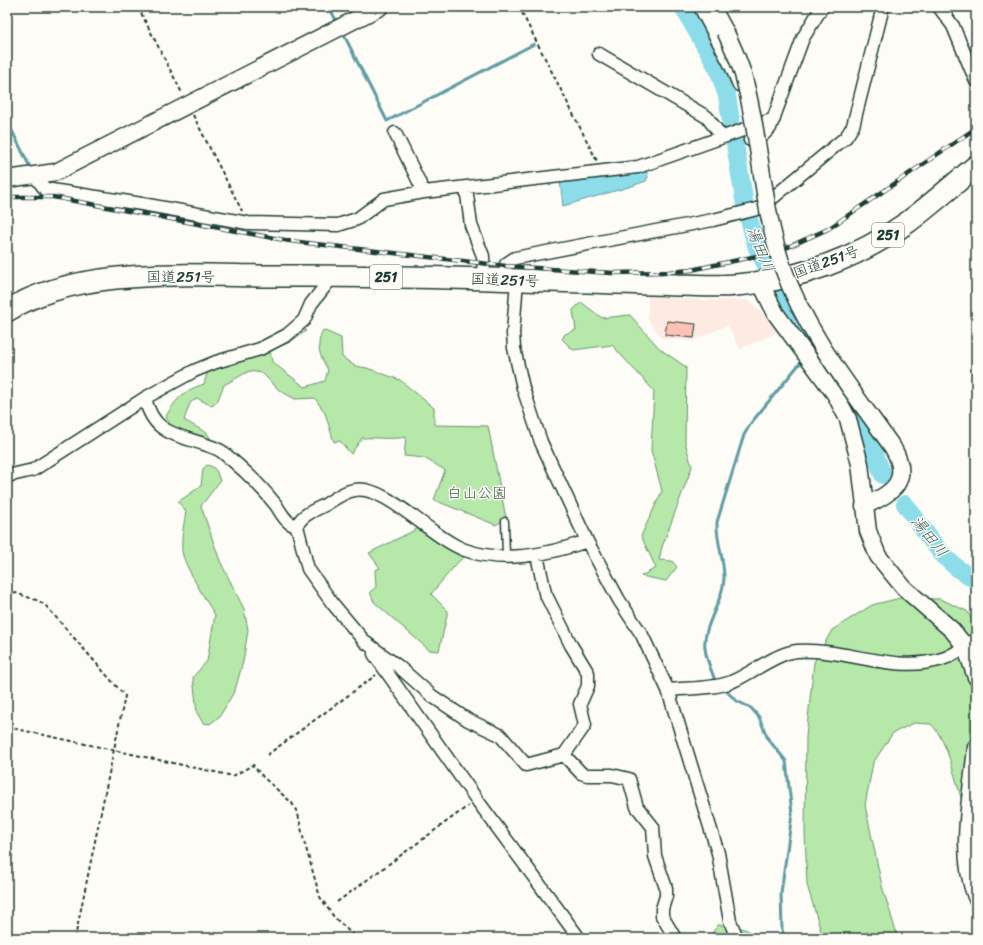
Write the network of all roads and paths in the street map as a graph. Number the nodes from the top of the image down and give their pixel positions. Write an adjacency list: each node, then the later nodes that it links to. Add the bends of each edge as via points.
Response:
1 (380, 7): 17 (street, via 56,172)
2 (519, 7): 16 (path)
3 (700, 7): 11 (street, via 736,76)
4 (712, 7): 29 (street, bridge, via 735,52 745,81 775,238 784,269 813,332 893,448 901,467 897,486 882,498)
5 (822, 7): 10 (street, via 803,38)
6 (883, 7): 21 (street, via 853,126 846,137)
7 (939, 7): 9 (street, via 953,26)
8 (599, 54): 13 (street, via 707,117)
9 (976, 81)
10 (774, 119): 11 (street); 14 (street, via 762,136)
11 (745, 128): 13 (street); 14 (street)
12 (395, 133): 20 (street)
13 (724, 136): 16 (street, via 638,167)
14 (750, 140): 21 (street)
15 (976, 166): 25 (highway, 国道251号 / 251, via 908,222 866,248 817,269)
16 (602, 171): 19 (street)
17 (34, 176): 18 (street); 20 (street, via 44,189 248,223 338,225 357,219 384,199)
18 (7, 179)
19 (466, 187): 20 (street); 23 (street, via 471,225 483,256)
20 (424, 192)
21 (760, 208): 24 (street, via 742,214 515,258 506,264)
22 (333, 276): 23 (highway, 国道251号 / 251); 26 (highway, 国道251号 / 251, via 127,277 60,288 23,301); 27 (street, via 311,304 304,320 287,335 260,349 194,371)
23 (484, 279): 24 (highway, 国道251号 / 251)
24 (511, 280): 25 (highway, 国道251号 / 251, via 735,285); 32 (street, via 514,348 523,388 541,442)
25 (772, 280): 29 (street, via 776,314 834,394 848,419 860,464)
26 (7, 311)
27 (145, 398): 28 (street, via 33,470); 31 (street, via 151,416 159,425 169,432 219,450 275,504 292,526)
28 (7, 476)
29 (864, 506): 36 (street, via 871,540 887,570 952,630)
30 (505, 521): 34 (lane)
31 (297, 526): 34 (street, via 302,518 345,493 366,489 379,493 449,543 481,554); 37 (street, via 308,568 333,604)
32 (587, 541): 33 (street); 40 (street, via 618,600 642,635)
33 (538, 555): 34 (street); 45 (street, via 546,593 571,645 588,673 588,686 580,704 585,725)
34 (506, 556)
35 (7, 590): 43 (path, via 39,600 46,606 125,696)
36 (970, 642): 39 (street); 40 (street, via 944,659 917,665 896,664 829,652 796,651 785,654 730,683)
37 (374, 649): 38 (street, via 374,654); 45 (street, via 432,696 468,720 500,735 526,765)
38 (384, 669): 44 (path); 46 (street)
39 (976, 677)
40 (668, 690): 53 (street, via 718,853 730,922)
41 (7, 727): 43 (path)
42 (976, 747): 47 (street, via 967,847 971,885)
43 (115, 751): 49 (path); 50 (path, via 233,776 253,764 263,777 292,803 298,814 320,897 334,917)
44 (267, 754)
45 (564, 755): 52 (street, via 581,773 629,779 637,807 654,827 655,856 666,888 662,916)
46 (477, 800): 48 (path); 51 (street)
47 (976, 897)
48 (337, 902)
49 (75, 938)
50 (356, 938)
51 (580, 938)
52 (676, 938)
53 (737, 938)

